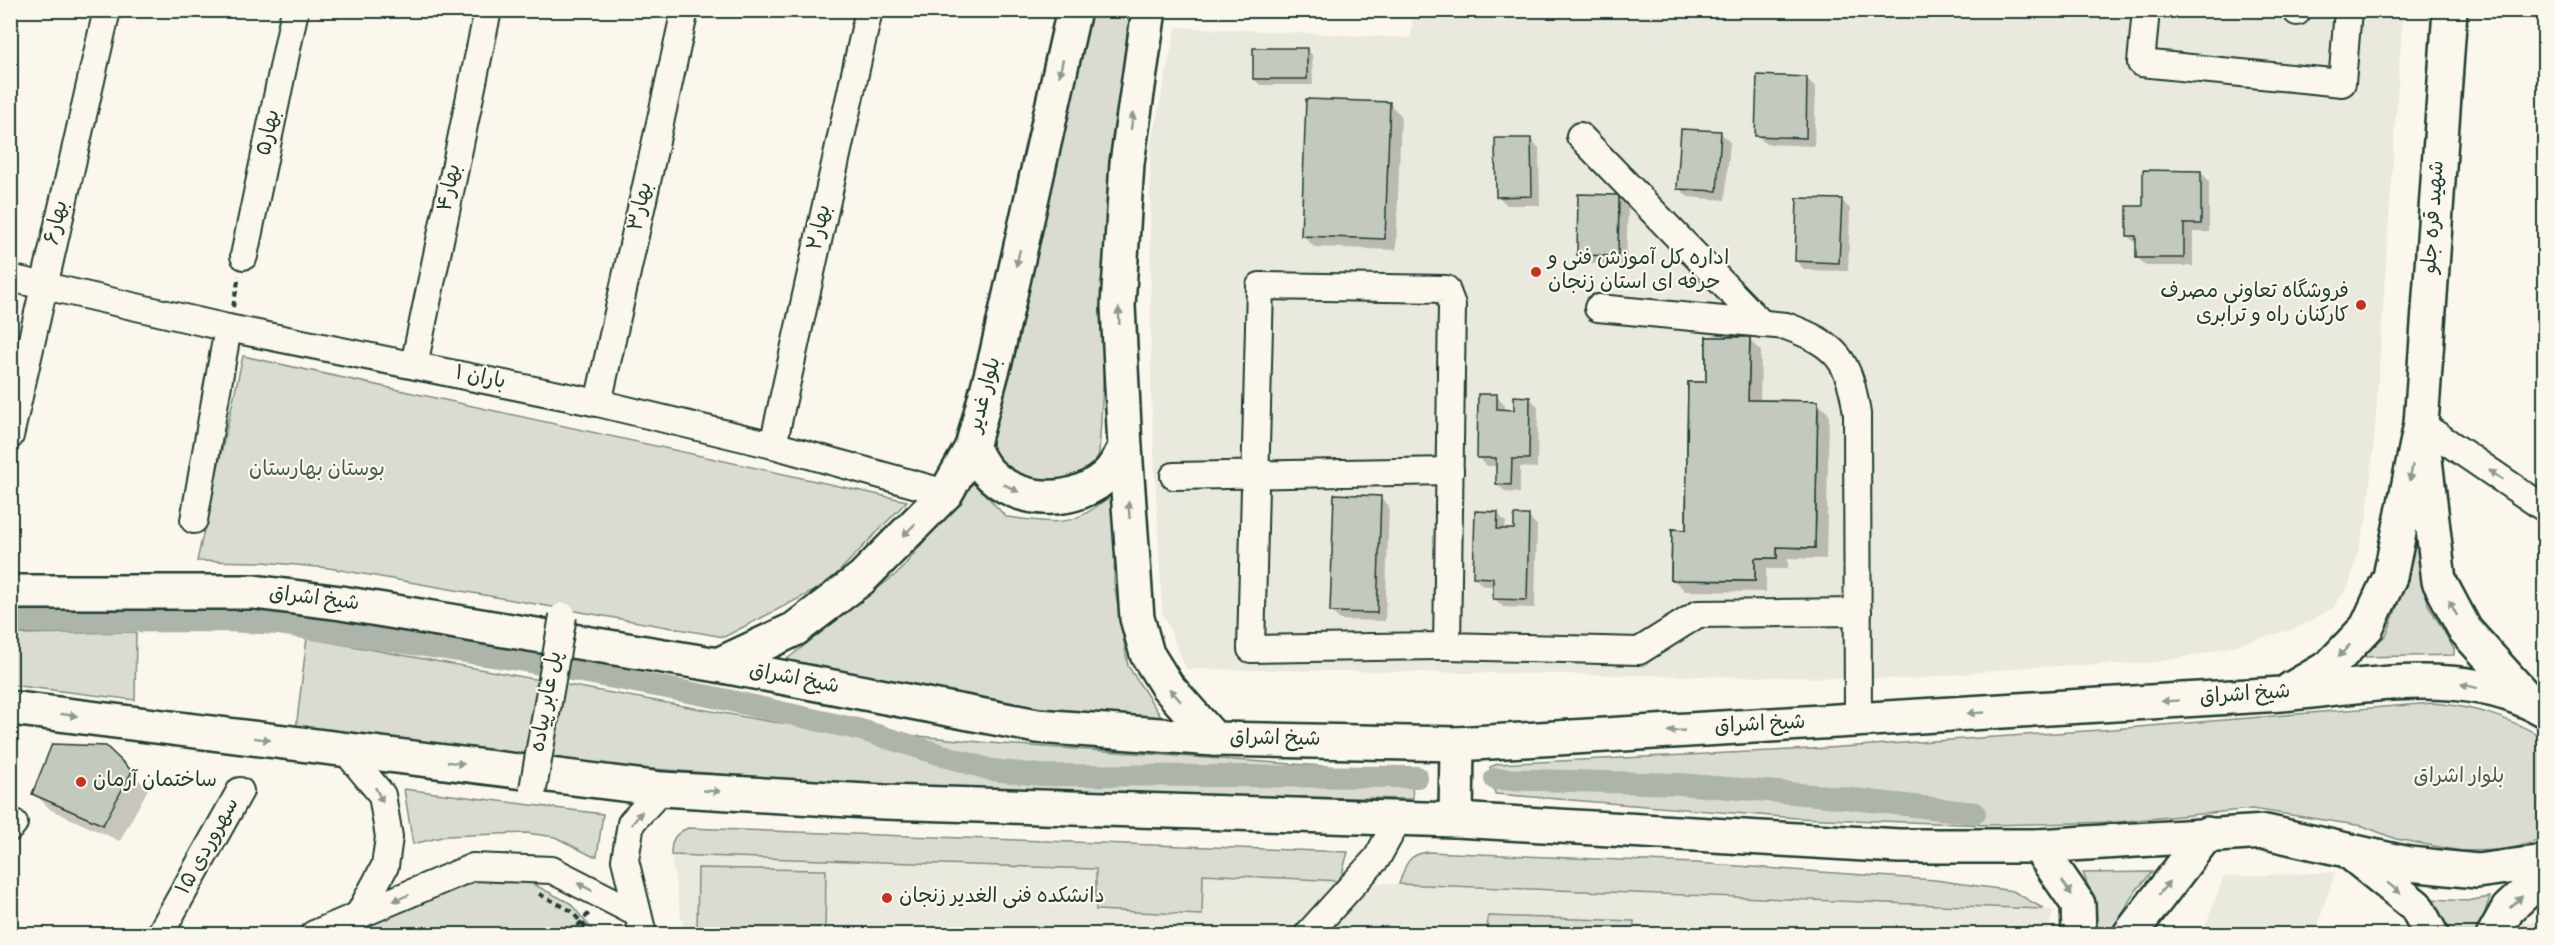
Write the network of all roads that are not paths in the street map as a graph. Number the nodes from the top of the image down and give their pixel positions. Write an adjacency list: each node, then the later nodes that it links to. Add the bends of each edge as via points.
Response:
1 (107, 10): 14 (street, بهار۶)
2 (296, 10): 12 (street, بهار۵)
3 (488, 10): 18 (street, بهار۴)
4 (685, 10): 19 (street, بهار۳)
5 (869, 10): 22 (street, بهار۲)
6 (1074, 10): 23 (main road, بلوار غدیر, one-way to 23)
7 (1149, 10): 24 (main road, one-way to 7, via 1118,306 1127,163)
8 (2145, 10): 9 (street, via 2141,63 2342,83)
9 (2348, 10)
10 (2450, 10): 20 (main road, شهید قره جلو)
11 (1580, 136): 16 (street)
12 (244, 256)
13 (10, 278): 14 (street, باران ۱)
14 (44, 285): 17 (street, باران ۱); 21 (street, بهار۶)
15 (1598, 308): 16 (street)
16 (1762, 324): 32 (street, via 1810,334 1836,351 1852,380 1857,414)
17 (228, 328): 18 (street, باران ۱); 30 (street)
18 (414, 365): 19 (street, باران ۱)
19 (598, 403): 22 (street, باران ۱)
20 (2421, 424): 29 (street, one-way to 20); 36 (main road, one-way to 36, via 2390,577 2367,627 2329,667); 37 (main road, one-way to 20, via 2465,630 2439,581)
21 (10, 436)
22 (773, 445): 28 (street, باران ۱)
23 (972, 447): 24 (main road, one-way to 24, via 987,470 1008,488 1034,497 1062,497 1088,489 1110,472); 28 (main road, بلوار غدیر)
24 (1125, 448): 40 (main road, one-way to 24, via 1167,686 1148,654 1137,618)
25 (1450, 471): 26 (street); 26 (street, via 1452,305 1446,289 1260,286); 34 (street)
26 (1255, 474): 27 (street); 34 (street, via 1251,649)
27 (1174, 476)
28 (946, 493): 35 (main road, بلوار غدیر, one-way to 35, via 862,578 795,629)
29 (2544, 508)
30 (194, 520)
31 (10, 592): 35 (main road, شیخ اشراق, via 254,592)
32 (1858, 612): 34 (street, via 1698,614 1639,651); 39 (street)
33 (563, 616): 43 (street, پل عابر پیاده, bridge)
34 (1447, 646)
35 (718, 665): 40 (main road, شیخ اشراق, via 1036,726)
36 (2282, 694): 37 (main road, شیخ اشراق, one-way to 36, via 2461,683 2391,684); 39 (main road, شیخ اشراق, one-way to 39)
37 (2537, 706)
38 (10, 708): 42 (main road, one-way to 42)
39 (1858, 720): 41 (main road, شیخ اشراق, one-way to 41)
40 (1214, 739): 41 (main road, شیخ اشراق)
41 (1457, 744): 47 (main road)
42 (344, 749): 44 (main road, one-way to 44); 53 (street, one-way to 53, via 382,795 389,837 385,866)
43 (533, 789)
44 (663, 789): 46 (main road, one-way to 46, via 884,802); 54 (street, one-way to 44, via 626,861 631,823)
45 (240, 791): 55 (street, سهروردی ۱۵)
46 (1399, 818): 47 (main road); 57 (street, via 1377,858)
47 (1456, 820): 49 (main road, via 1899,846)
48 (2207, 834): 49 (main road); 50 (main road, via 2266,832); 59 (main road, one-way to 48)
49 (2038, 846): 58 (main road, one-way to 58, via 2078,904)
50 (2349, 852): 51 (main road, via 2409,864 2477,871); 60 (main road, one-way to 60, via 2416,906)
51 (2544, 862)
52 (2544, 875): 61 (main road, one-way to 52, via 2508,909)
53 (358, 916): 54 (street, one-way to 53, via 552,870 473,867); 56 (street)
54 (640, 924)
55 (160, 934)
56 (314, 934)
57 (1308, 934)
58 (2079, 934)
59 (2130, 934)
60 (2432, 934)
61 (2494, 934)

